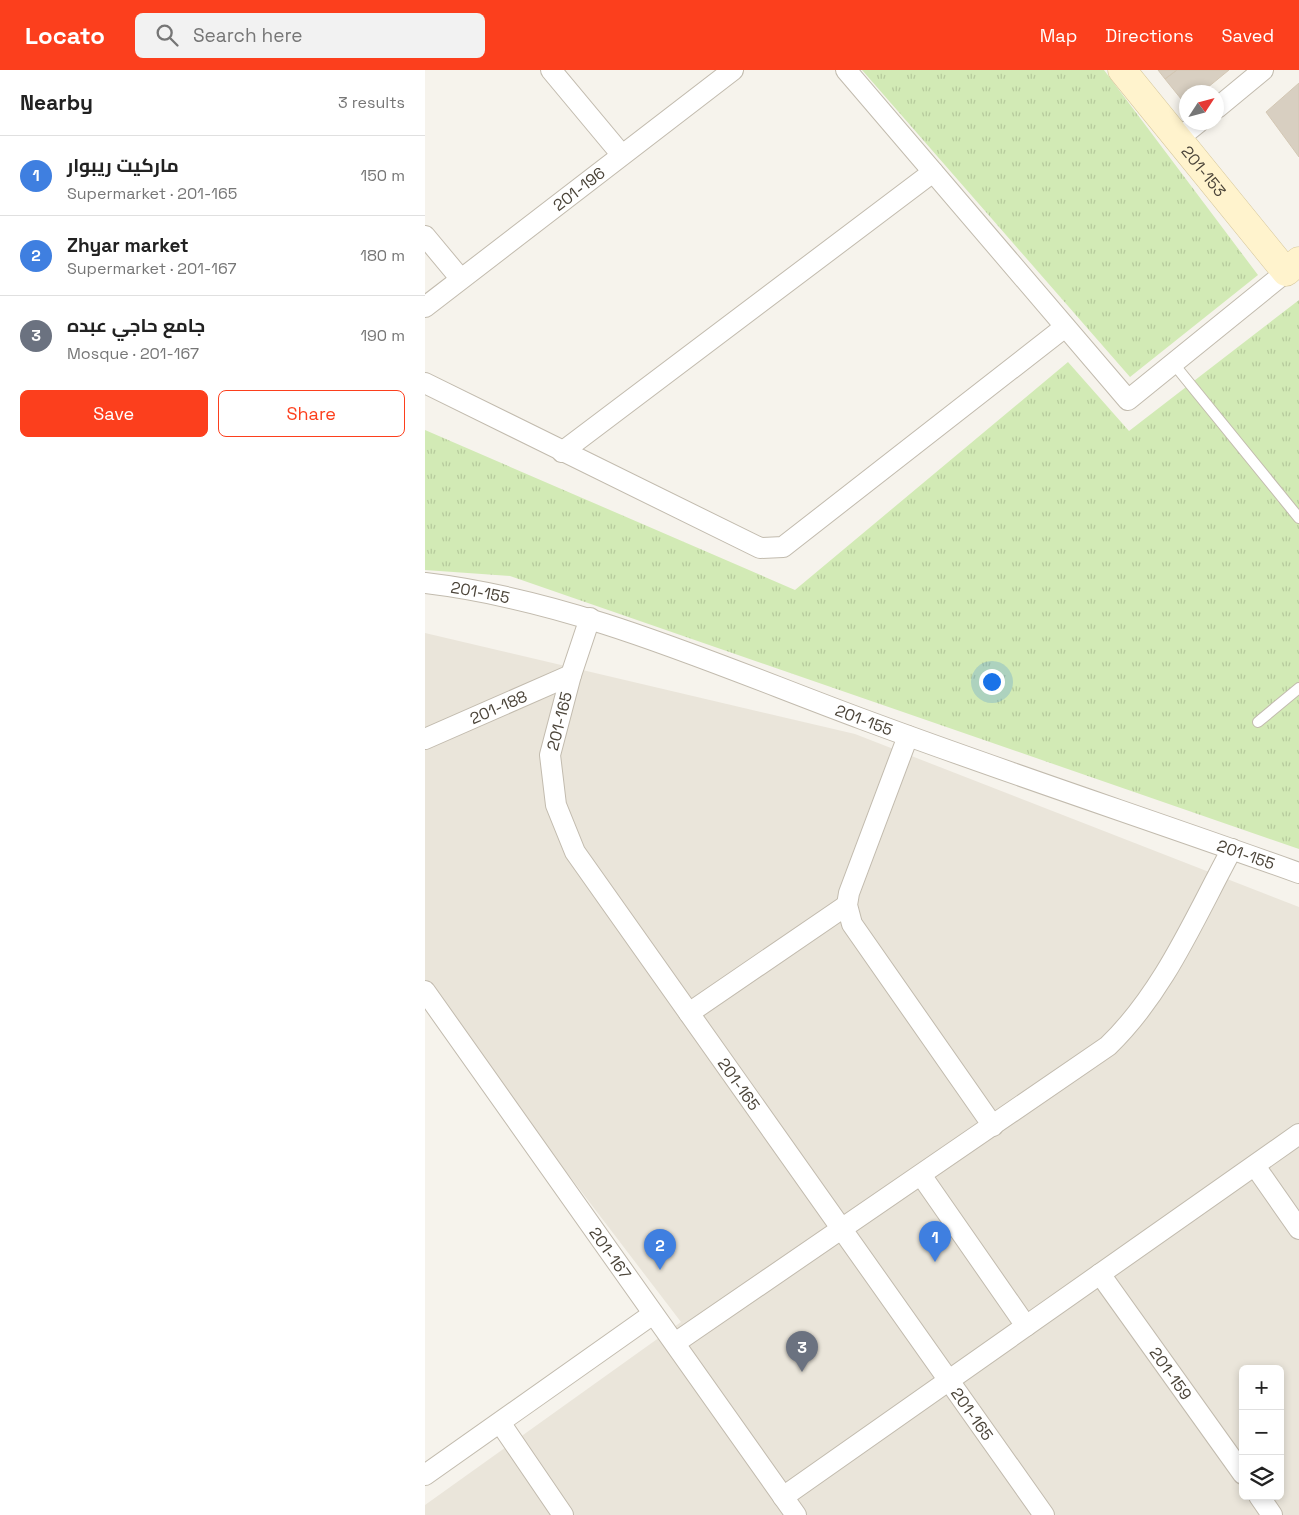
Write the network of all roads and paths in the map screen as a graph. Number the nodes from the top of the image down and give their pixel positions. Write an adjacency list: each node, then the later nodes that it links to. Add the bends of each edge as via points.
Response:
1 (551, 70): 9 (street)
2 (733, 70): 9 (street, 201-196)
3 (846, 70): 10 (street)
4 (1122, 70): 8 (street, 201-153)
5 (1263, 70): 6 (street)
6 (1224, 102)
7 (1190, 130): 8 (street)
8 (1179, 140): 12 (street, 201-153)
9 (621, 154): 13 (street, 201-196)
10 (933, 172): 15 (street); 18 (street)
11 (425, 236): 13 (street)
12 (1292, 266): 16 (street)
13 (460, 278): 14 (street, 201-196)
14 (425, 307)
15 (1065, 327): 16 (street, via 1128,400); 18 (street, via 783,547 760,548)
16 (1173, 363): 19 (lane)
17 (425, 383): 18 (street)
18 (562, 452)
19 (1299, 518)
20 (425, 583): 21 (street, 201-155, via 488,593)
21 (590, 618): 22 (street, 201-165); 25 (street, 201-155)
22 (571, 675): 26 (street, 201-188); 31 (street, 201-165, via 550,755 556,805 575,852)
23 (1299, 688): 24 (lane)
24 (1257, 722)
25 (908, 736): 27 (street, 201-155); 29 (street)
26 (425, 739)
27 (1232, 849): 28 (street, 201-155); 32 (street, via 1160,982 1128,1027 1086,1063)
28 (1299, 873)
29 (847, 905): 31 (street); 32 (street, via 852,924)
30 (425, 991): 39 (street, 201-167)
31 (689, 1013): 37 (street, 201-165)
32 (993, 1126): 35 (street)
33 (1299, 1134): 34 (street)
34 (1255, 1166): 36 (street); 38 (street)
35 (921, 1175): 37 (street); 40 (street)
36 (1299, 1229)
37 (841, 1230): 41 (street); 42 (street, 201-165)
38 (1100, 1274): 40 (street); 44 (street, 201-159)
39 (653, 1314): 41 (street, 201-167); 43 (street)
40 (1026, 1326): 42 (street)
41 (675, 1343): 46 (street, 201-167)
42 (948, 1381): 46 (street); 50 (street, 201-165)
43 (501, 1424): 45 (street); 48 (street)
44 (1239, 1468)
45 (425, 1475)
46 (783, 1497): 49 (street, 201-167)
47 (1262, 1500): 51 (street)
48 (563, 1515)
49 (796, 1515)
50 (1044, 1515)
51 (1272, 1515)

